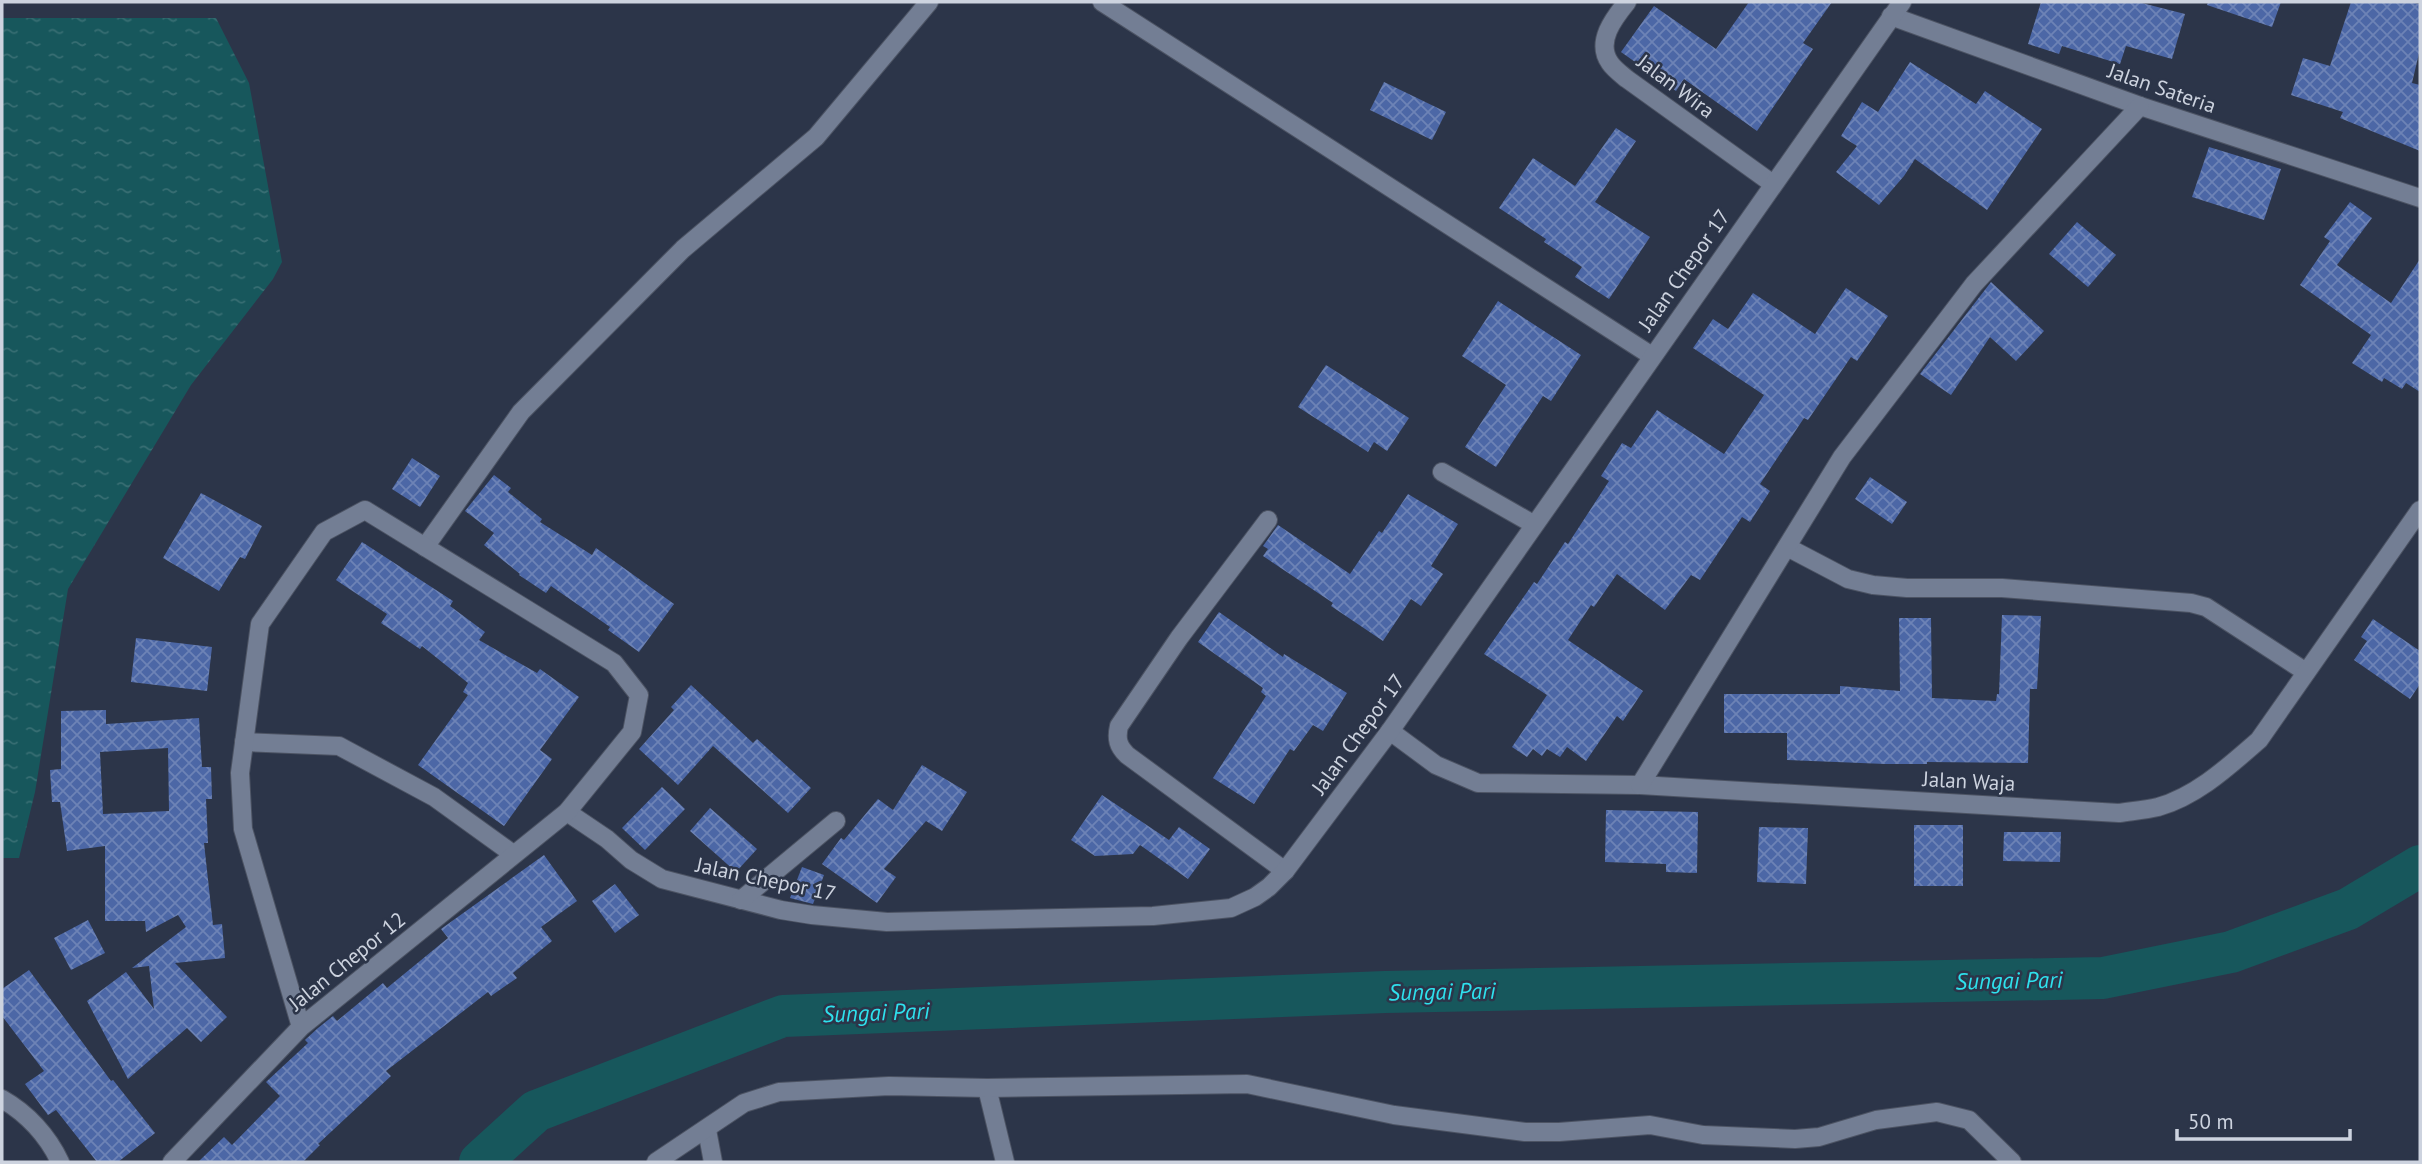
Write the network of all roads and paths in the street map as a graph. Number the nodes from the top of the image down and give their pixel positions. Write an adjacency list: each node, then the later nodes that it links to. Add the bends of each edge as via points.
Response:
1 (929, 2): 13 (street, via 816,137 683,249 521,412)
2 (1102, 2): 8 (street)
3 (1627, 2): 6 (street, Jalan Wira, via 1606,35 1610,63)
4 (1896, 9): 5 (street, Jalan Sateria); 6 (street, Jalan Chepor 17)
5 (2140, 106): 7 (street, Jalan Sateria); 14 (street, via 1974,284 1842,457)
6 (1773, 184): 8 (street, Jalan Chepor 17)
7 (2420, 198)
8 (1651, 356): 12 (street, Jalan Chepor 17)
9 (1442, 472): 12 (street)
10 (2420, 510): 15 (street, Jalan Waja)
11 (1268, 520): 22 (street, via 1172,648 1117,734 1127,755)
12 (1533, 524): 16 (street, Jalan Chepor 17)
13 (425, 547): 17 (street, Jalan Chepor 12, via 365,510 324,532 260,624); 19 (street, Jalan Chepor 12, via 614,663 639,695 632,732)
14 (1787, 547): 15 (street, via 1848,579 1873,585 2002,588 2191,603 2206,607); 18 (street)
15 (2306, 672): 18 (street, Jalan Waja, via 2259,740 2192,792 2159,807 2119,813)
16 (1390, 731): 18 (street, Jalan Waja, via 1436,765 1478,783); 22 (street, Jalan Chepor 17)
17 (244, 742): 21 (street, via 340,746 434,797); 24 (street, via 240,773 243,829)
18 (1640, 785)
19 (567, 812): 21 (street, Jalan Chepor 12); 23 (street, Jalan Chepor 17, via 650,873)
20 (836, 821): 23 (street)
21 (513, 854): 24 (street, Jalan Chepor 12)
22 (1285, 871): 23 (street, Jalan Chepor 17, via 1255,897 1231,908 1153,916 887,922 812,915)
23 (741, 900)
24 (301, 1027): 29 (street, Jalan Chepor 12)
25 (987, 1088): 27 (street, via 844,1087 779,1092 744,1103); 32 (street); 33 (street, via 1247,1084 1394,1115 1525,1132 1650,1125 1703,1135 1795,1139 1819,1138 1876,1120 1937,1111 1969,1120)
26 (2, 1099): 28 (street, via 44,1134)
27 (707, 1130): 30 (street); 31 (street)
28 (60, 1162)
29 (172, 1162)
30 (656, 1162)
31 (713, 1162)
32 (1005, 1162)
33 (2012, 1162)

